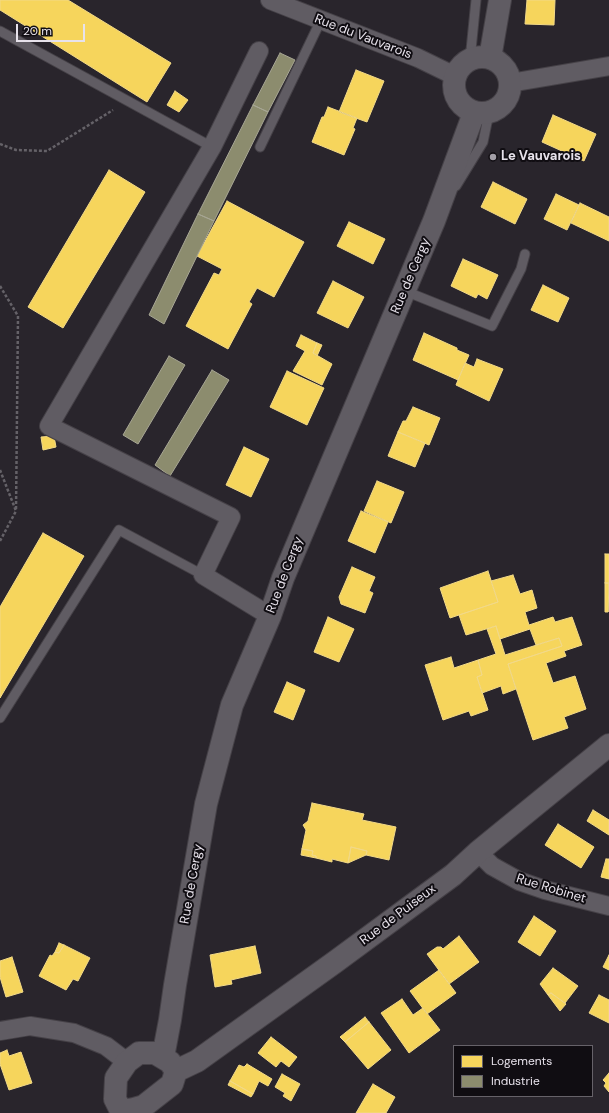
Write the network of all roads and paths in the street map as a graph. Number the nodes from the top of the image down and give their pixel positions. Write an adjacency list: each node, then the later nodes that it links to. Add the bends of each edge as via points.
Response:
1 (270, 0): 4 (street, Rue du Vauvarois)
2 (476, 0): 7 (lane)
3 (500, 0): 7 (street)
4 (321, 20): 9 (street, Rue du Vauvarois, via 418,58); 15 (lane)
5 (0, 31): 11 (lane)
6 (259, 51): 14 (street)
7 (480, 59): 9 (street, via 463,65); 10 (street, via 501,65)
8 (609, 66): 10 (street)
9 (455, 76): 12 (street, via 456,97 464,107)
10 (510, 83): 12 (street, via 508,96 499,108)
11 (128, 101): 13 (path, via 48,151 16,150); 14 (lane)
12 (481, 113): 18 (street, Rue de Cergy)
13 (0, 144)
14 (212, 147): 22 (street, via 49,426 231,517)
15 (260, 147)
16 (525, 254): 18 (lane, via 521,269 492,326)
17 (0, 286): 20 (path, via 18,316)
18 (404, 291): 23 (street, Rue de Cergy, via 283,578)
19 (0, 470): 20 (path)
20 (16, 511): 21 (path)
21 (0, 541)
22 (203, 575): 23 (street); 24 (lane, via 119,530)
23 (270, 616): 30 (street, Rue de Cergy, via 232,705 206,804)
24 (0, 718)
25 (609, 745): 26 (street, Rue de Puiseux)
26 (478, 852): 27 (street, Rue Robinet, via 492,866 519,881); 30 (street, Rue de Puiseux, via 453,875 197,1060)
27 (609, 906)
28 (0, 1032): 29 (street, via 30,1026 74,1033 106,1046)
29 (127, 1062): 30 (street, via 139,1052 155,1052); 32 (street, via 116,1078 115,1099)
30 (169, 1064): 31 (street, via 172,1084)
31 (144, 1110): 32 (street)
32 (118, 1111)

